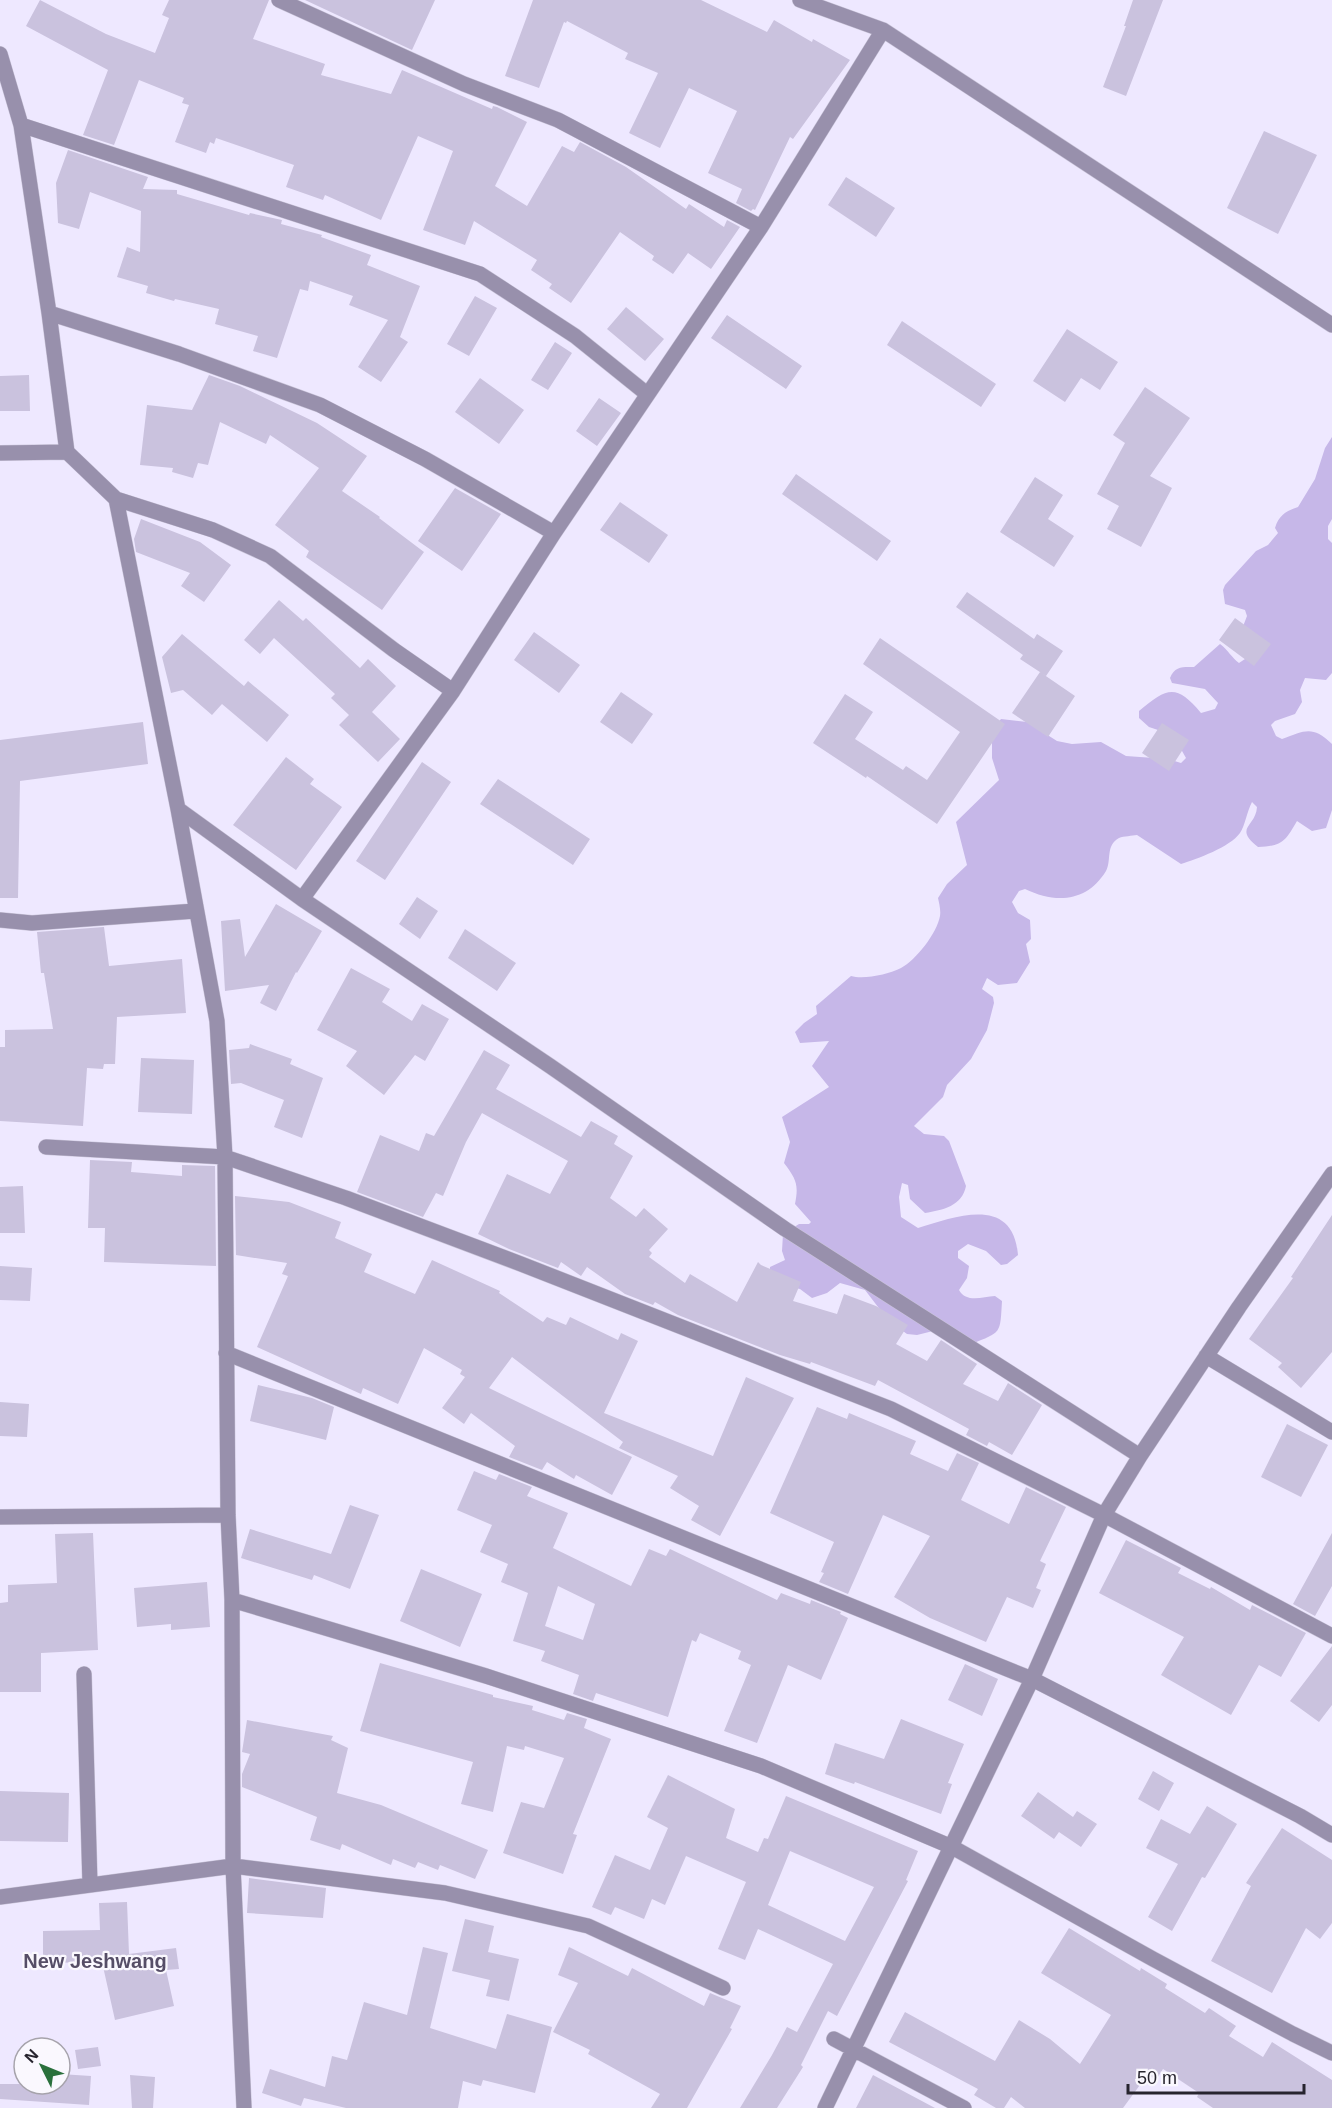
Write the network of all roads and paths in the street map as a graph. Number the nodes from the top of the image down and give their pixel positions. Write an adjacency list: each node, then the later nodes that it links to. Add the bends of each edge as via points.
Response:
1 (279, 0): 6 (street, via 464,84 558,120)
2 (800, 0): 3 (street)
3 (884, 30): 6 (street); 8 (street)
4 (0, 54): 5 (street)
5 (21, 125): 7 (street); 9 (street, via 480,274 575,336)
6 (761, 227): 9 (street)
7 (49, 313): 10 (street); 13 (street, via 320,405 425,459)
8 (1332, 325)
9 (647, 394): 13 (street)
10 (67, 452): 11 (street); 12 (street)
11 (0, 453)
12 (116, 499): 14 (street, via 213,530 270,556); 15 (street)
13 (554, 533): 14 (street)
14 (453, 691): 16 (street)
15 (178, 809): 16 (street); 17 (street)
16 (302, 899): 25 (street, via 785,1229)
17 (195, 911): 18 (street, via 32,923); 20 (street, via 217,1021)
18 (0, 921)
19 (46, 1146): 20 (street)
20 (225, 1157): 22 (street); 27 (street, via 423,1227 891,1409)
21 (1332, 1176): 23 (street)
22 (226, 1353): 26 (street); 32 (street)
23 (1206, 1356): 24 (street); 25 (street)
24 (1332, 1432)
25 (1140, 1456): 27 (street)
26 (228, 1515): 28 (street); 29 (street)
27 (1104, 1515): 30 (street); 32 (street)
28 (0, 1517)
29 (232, 1600): 34 (street, via 486,1676 761,1766); 35 (street)
30 (1332, 1636)
31 (84, 1674): 36 (street)
32 (1032, 1678): 33 (street); 34 (street)
33 (1332, 1835)
34 (951, 1847): 40 (street); 41 (street)
35 (233, 1866): 36 (street); 38 (street, via 445,1893 588,1926); 42 (street)
36 (90, 1885): 37 (street)
37 (0, 1897)
38 (723, 1988)
39 (834, 2039): 40 (street)
40 (855, 2049): 43 (street); 44 (street)
41 (1332, 2053)
42 (244, 2108)
43 (825, 2108)
44 (964, 2108)

